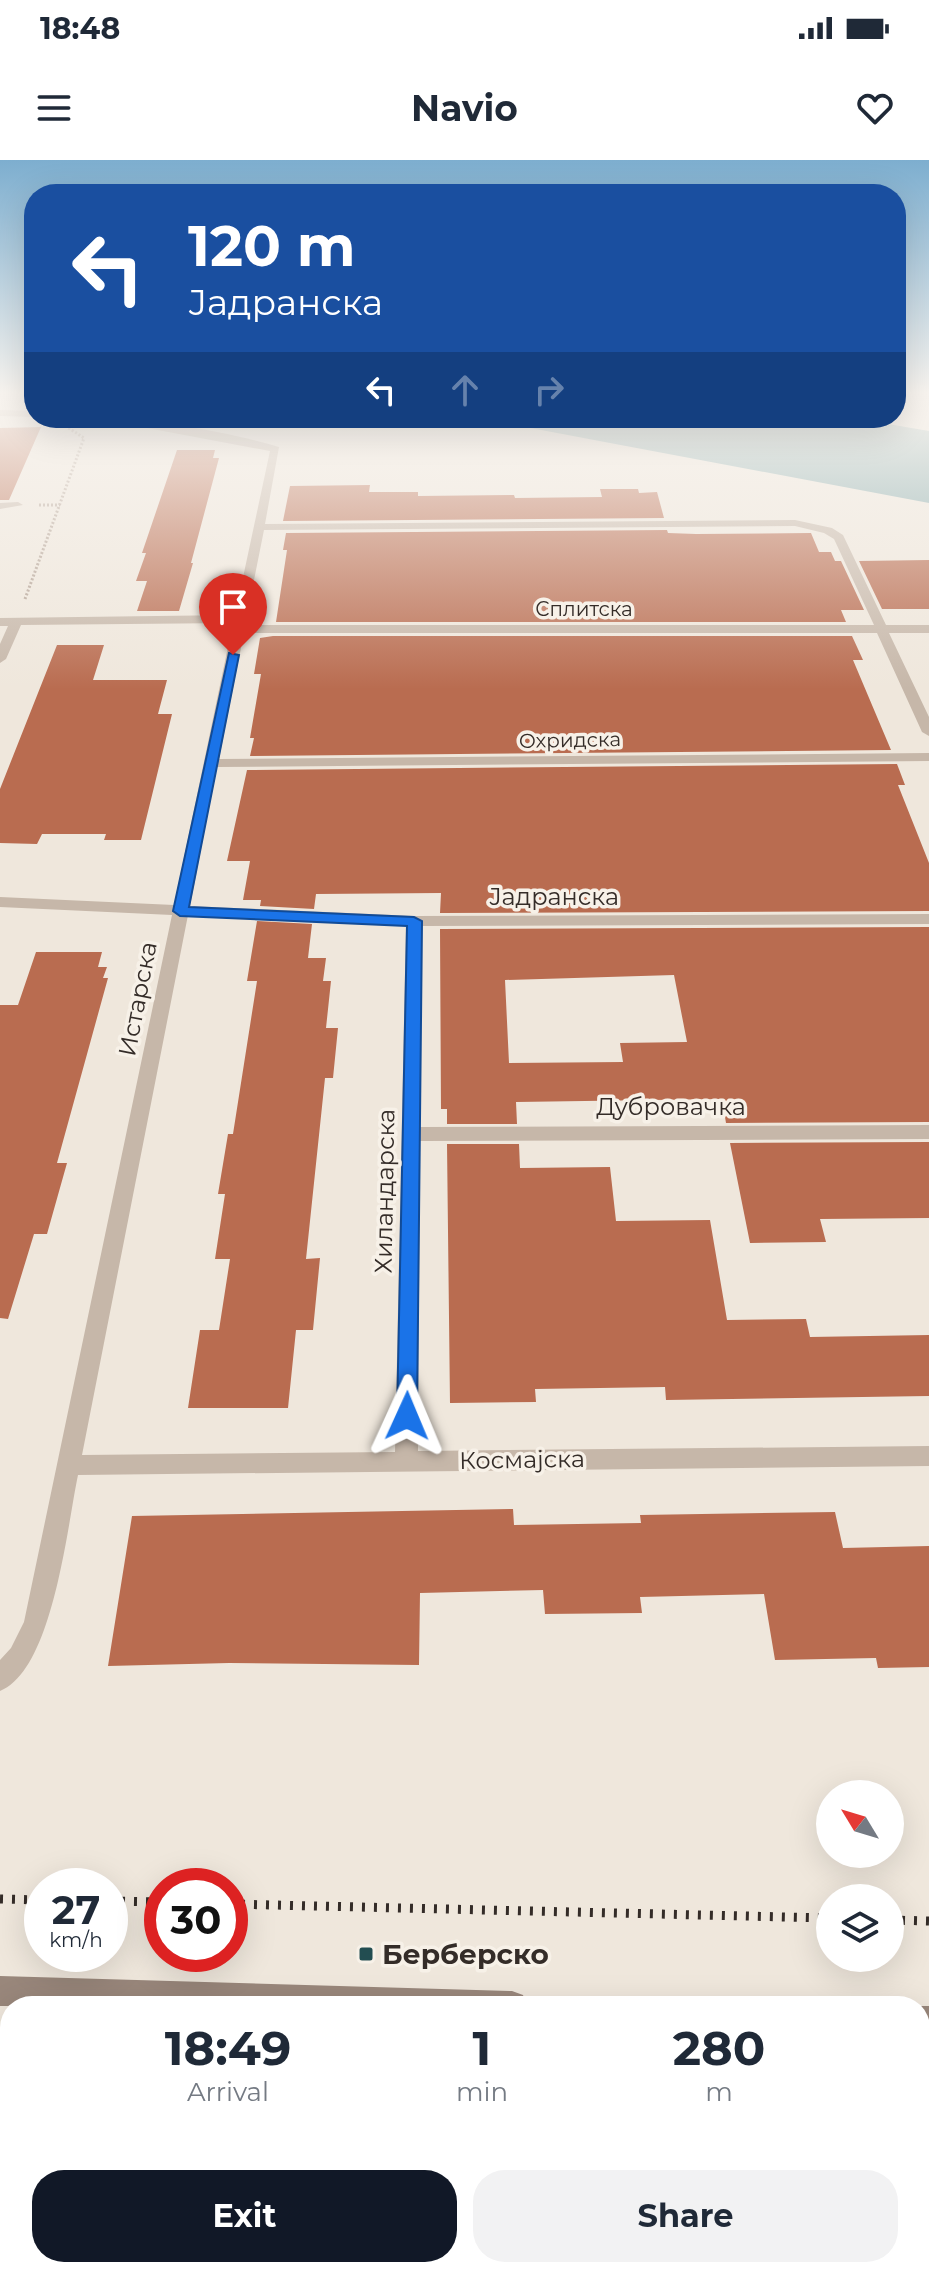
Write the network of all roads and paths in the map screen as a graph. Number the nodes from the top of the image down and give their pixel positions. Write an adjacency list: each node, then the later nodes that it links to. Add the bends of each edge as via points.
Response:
1 (64, 492): 7 (path)
2 (267, 492): 5 (street, Истарска)
3 (18, 505): 4 (street)
4 (0, 506)
5 (260, 527): 8 (street, Истарска); 9 (street, via 795,523 839,537)
6 (0, 622): 7 (street, Сплитска)
7 (16, 622): 8 (street, Сплитска); 11 (street)
8 (240, 624): 9 (street, Сплитска); 14 (street, Истарска)
9 (881, 629): 10 (street, Сплитска); 12 (street)
10 (929, 629)
11 (0, 659)
12 (929, 732)
13 (929, 757): 14 (street, Охридска)
14 (211, 763): 16 (street, Истарска)
15 (0, 902): 16 (street, Јадранска)
16 (180, 911): 18 (street, Јадранска); 23 (street, Истарска)
17 (929, 919): 18 (street, Јадранска)
18 (414, 921): 20 (street, Хиландарска)
19 (929, 1132): 20 (street, Дубровачка)
20 (413, 1134): 22 (street, Хиландарска)
21 (929, 1456): 22 (street, Космајска)
22 (406, 1461): 23 (street, Космајска)
23 (68, 1465): 24 (street, Истарска, via 36,1623 20,1657)
24 (0, 1679)
25 (0, 1991): 26 (street)
26 (131, 1996)

